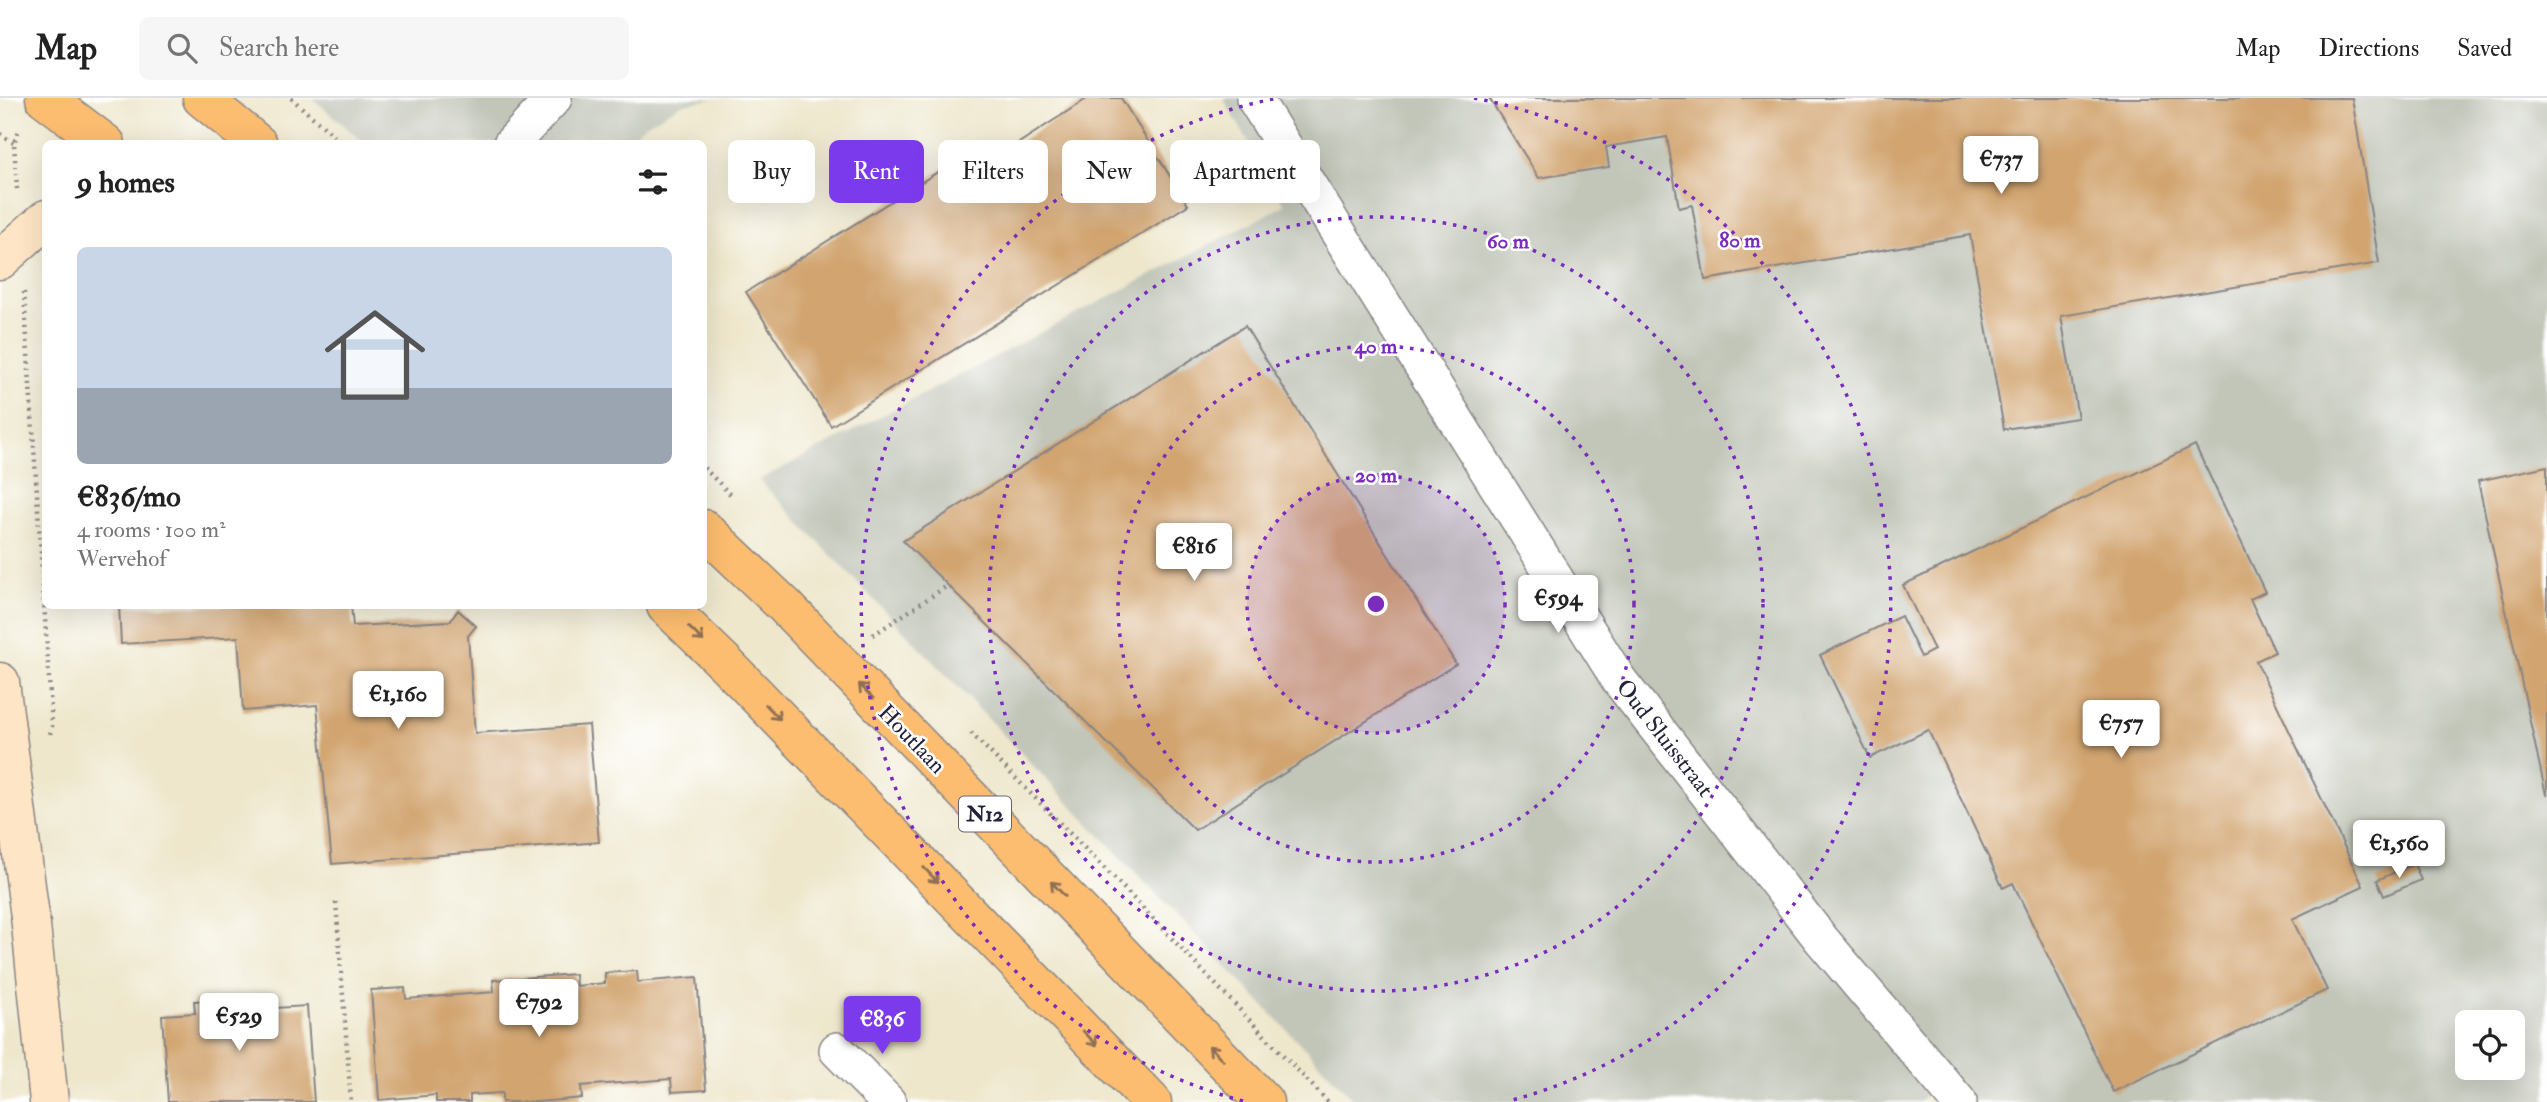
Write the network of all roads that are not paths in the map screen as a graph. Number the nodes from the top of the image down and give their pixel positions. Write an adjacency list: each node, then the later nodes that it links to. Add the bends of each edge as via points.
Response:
1 (45, 98): 5 (main road)
2 (202, 98): 6 (main road)
3 (554, 98): 7 (street)
4 (1254, 98): 18 (street, Oud Sluisstraat, via 1619,680 1821,939)
5 (101, 140)
6 (253, 140)
7 (515, 140)
8 (707, 532): 17 (main road, Houtlaan / N12, one-way to 8)
9 (669, 609): 16 (main road, one-way to 16)
10 (0, 681): 12 (main road)
11 (0, 873): 12 (main road)
12 (32, 925): 14 (main road)
13 (837, 1050): 15 (street)
14 (49, 1102)
15 (888, 1102)
16 (1152, 1102)
17 (1264, 1102)
18 (1959, 1102)

